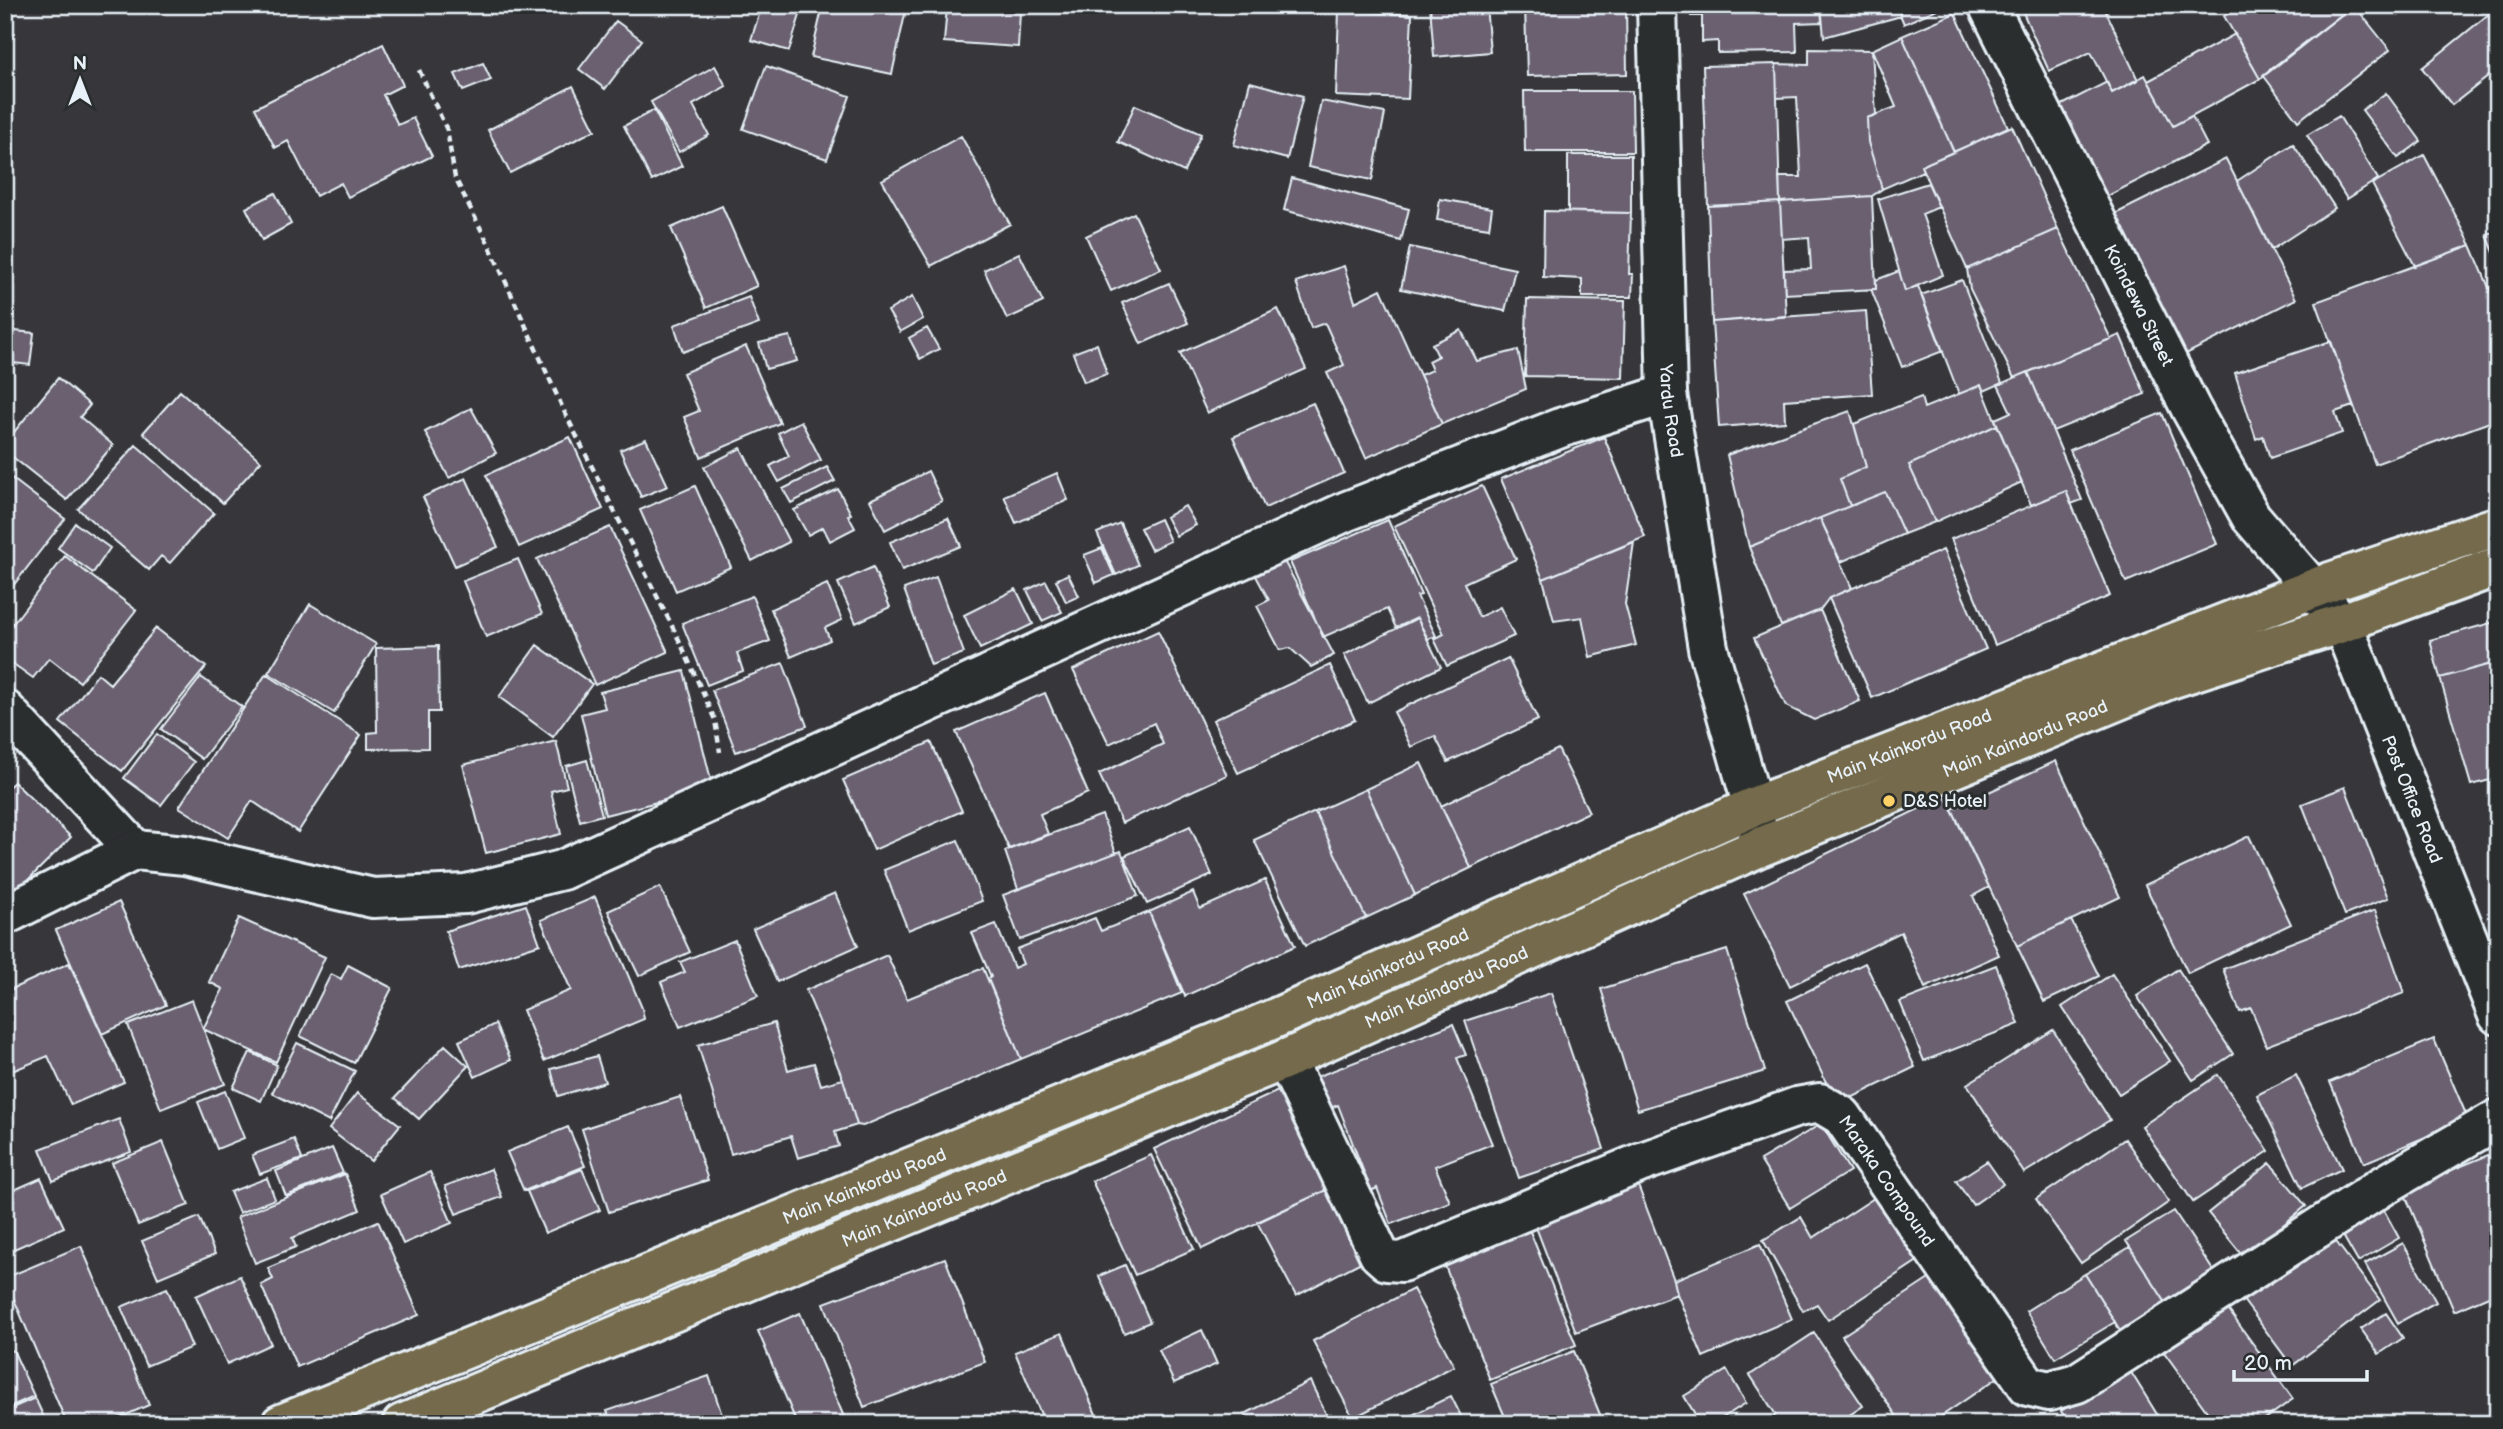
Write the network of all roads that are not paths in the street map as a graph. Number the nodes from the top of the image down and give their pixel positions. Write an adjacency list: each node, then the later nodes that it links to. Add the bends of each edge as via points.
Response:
1 (1657, 5): 3 (street, Yardu Road)
2 (1988, 5): 6 (street, Koindewa Street, via 2224,469 2251,517)
3 (1667, 394): 9 (street, Yardu Road, via 1707,648); 11 (street, via 1560,428 1347,511 562,870 466,894 373,898 185,855)
4 (2498, 526): 6 (main road, Main Kainkordu Road)
5 (2498, 566): 7 (main road, Main Kaindordu Road)
6 (2312, 589): 7 (street, Post Office Road); 9 (main road, Main Kainkordu Road)
7 (2342, 623): 10 (main road, Main Kaindordu Road, via 2170,679); 13 (street, Post Office Road)
8 (5, 710): 11 (street)
9 (1753, 807): 10 (street, Yardu Road); 14 (main road, Main Kainkordu Road)
10 (1760, 847): 15 (main road, Main Kaindordu Road)
11 (135, 850): 12 (street)
12 (5, 915)
13 (2498, 1015)
14 (1199, 1050): 16 (main road); 18 (main road, Main Kainkordu Road)
15 (1286, 1059): 16 (main road, Main Kaindordu Road); 17 (street, Maraka Compound, via 1379,1254 1387,1261 1402,1262 1642,1162 1820,1103 1842,1116 2028,1386 2049,1391 2077,1383 2383,1186)
16 (1215, 1088): 19 (main road, Main Kaindordu Road)
17 (2498, 1119)
18 (281, 1424)
19 (402, 1424)

